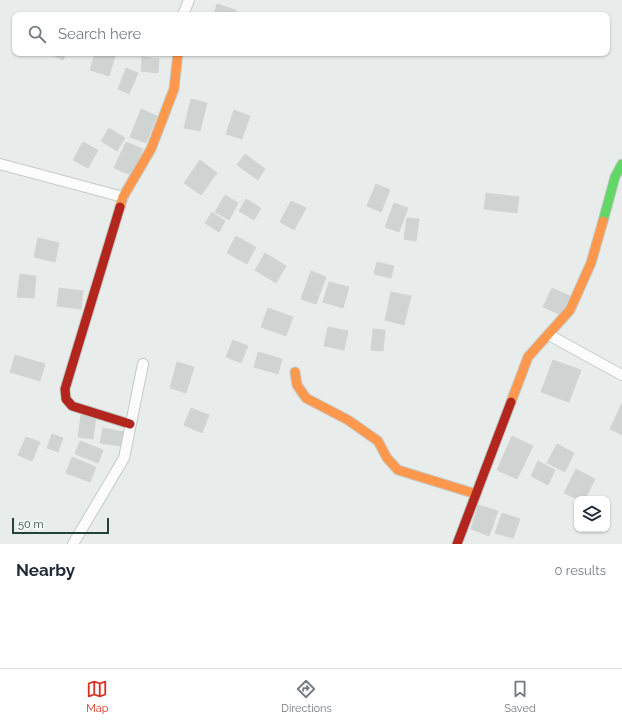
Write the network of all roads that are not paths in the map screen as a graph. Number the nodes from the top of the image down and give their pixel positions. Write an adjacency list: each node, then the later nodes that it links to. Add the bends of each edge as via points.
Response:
1 (189, 0): 2 (street)
2 (184, 12)
3 (178, 56): 6 (street, via 174,89 151,149)
4 (0, 164): 6 (street)
5 (622, 164): 7 (street, via 615,177 591,263 570,310)
6 (123, 197): 11 (street, via 65,389 66,399 72,406)
7 (549, 335): 10 (street); 12 (street, via 528,357)
8 (143, 364): 11 (street)
9 (295, 372): 12 (street, via 297,385 306,398 348,420 378,441 387,458 398,470)
10 (622, 375)
11 (130, 424): 13 (street, via 124,458)
12 (476, 494): 14 (street)
13 (73, 544)
14 (457, 544)

